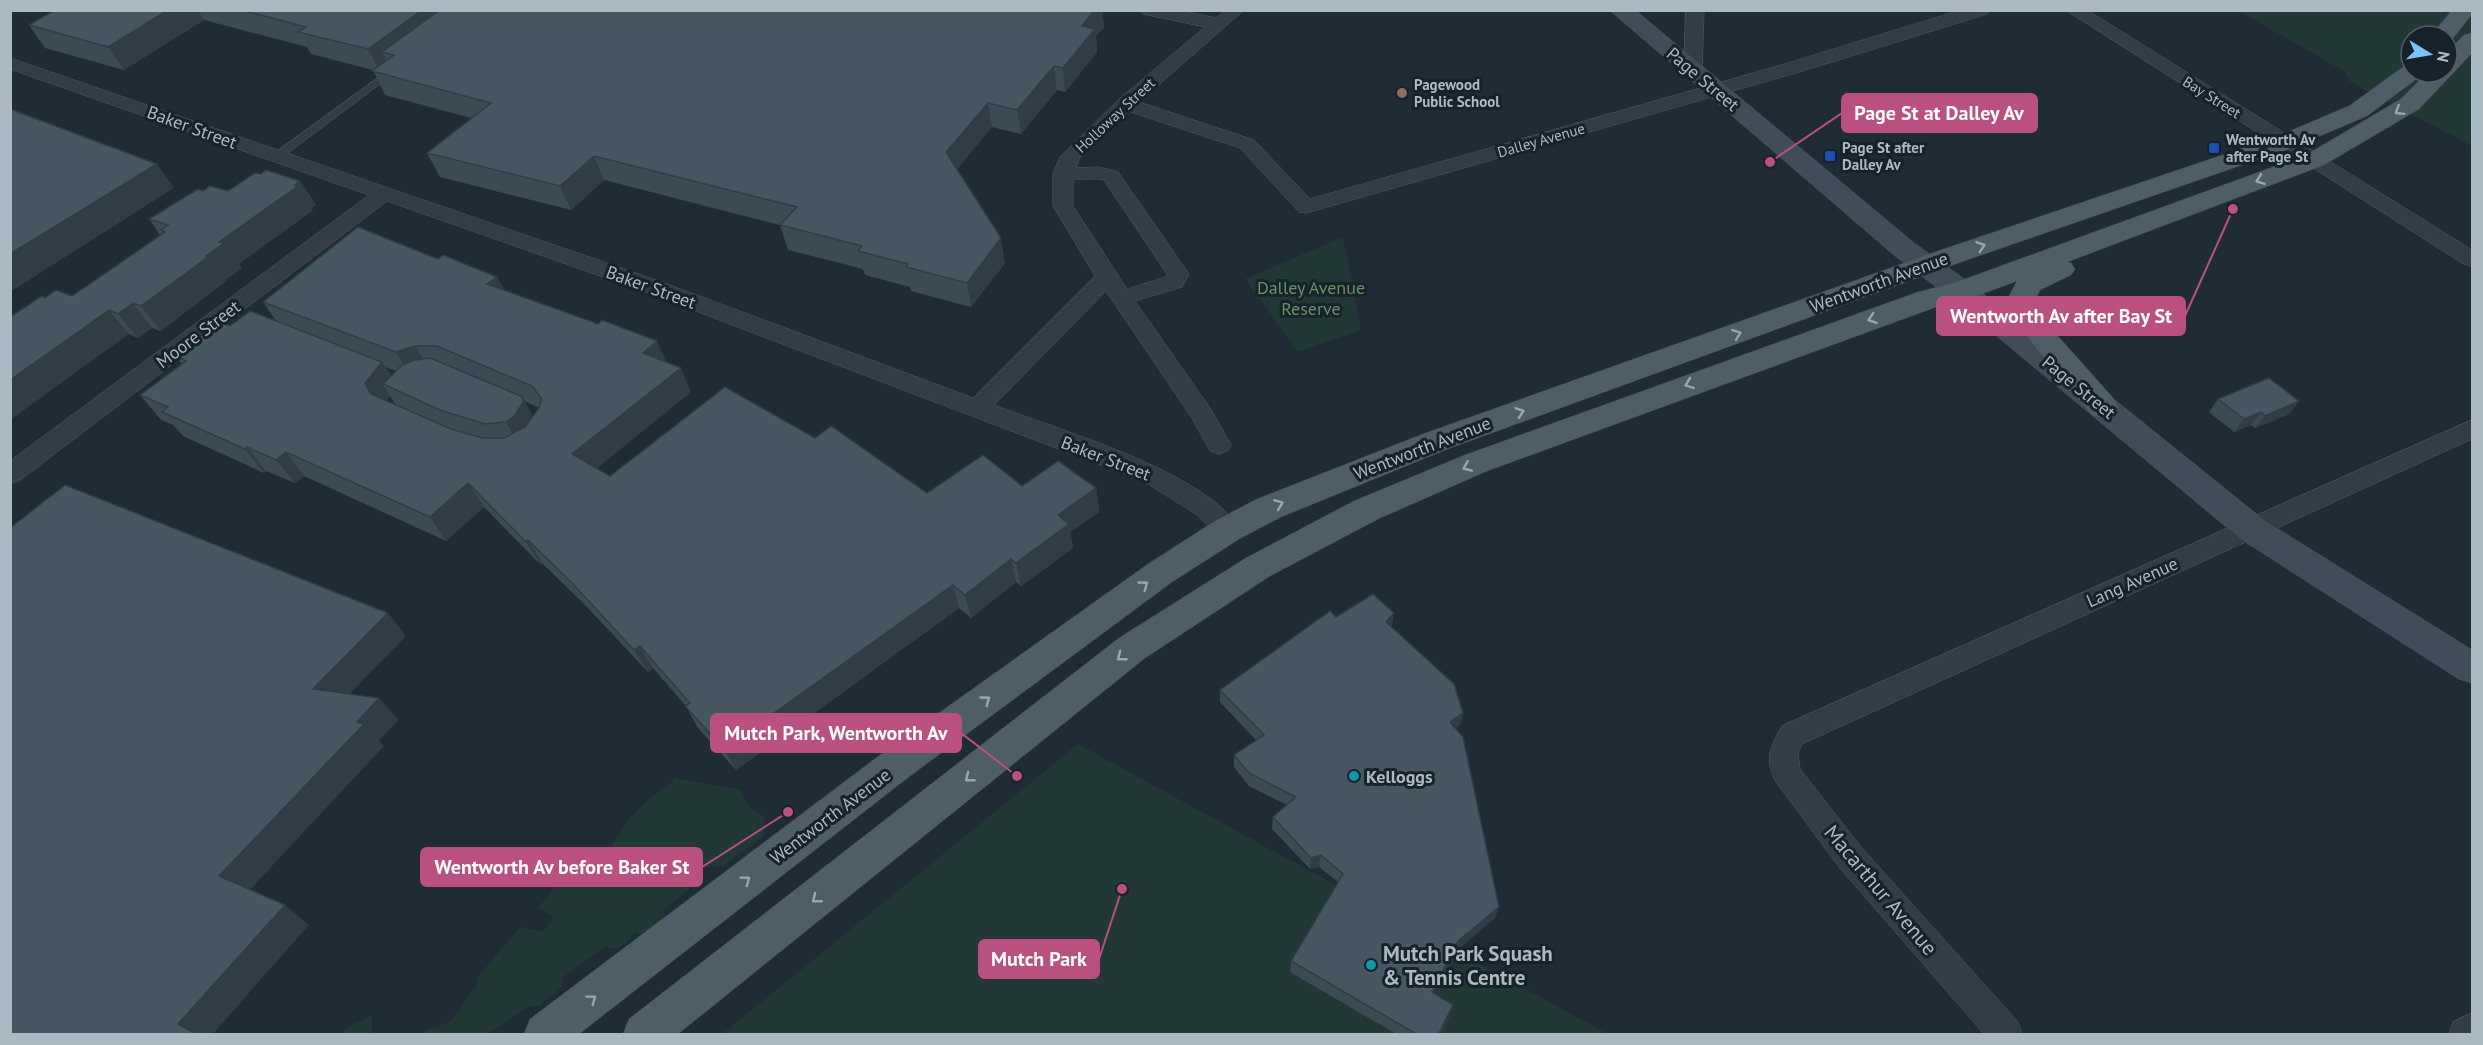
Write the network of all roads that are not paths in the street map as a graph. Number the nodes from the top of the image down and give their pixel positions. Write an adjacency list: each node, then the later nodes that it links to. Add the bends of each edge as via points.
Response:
1 (1149, 10): 8 (street)
2 (1236, 10): 8 (street, Holloway Street)
3 (1621, 10): 14 (main road, Page Street)
4 (1695, 10): 14 (street)
5 (1981, 10): 17 (street, Dalley Avenue)
6 (2074, 10): 19 (street, Bay Street)
7 (2464, 10): 9 (main road)
8 (1218, 24): 18 (street, Holloway Street)
9 (2453, 24)
10 (2472, 40): 11 (main road)
11 (2459, 54)
12 (398, 62): 20 (lane)
13 (10, 63): 20 (street, Baker Street)
14 (1693, 70): 17 (main road, Page Street)
15 (2399, 81): 19 (main road, Wentworth Avenue, via 2358,111)
16 (2430, 84): 21 (main road, Wentworth Avenue, one-way to 21, via 2410,104)
17 (1714, 90): 18 (street, Dalley Avenue, via 1306,207 1247,144); 26 (main road, Page Street)
18 (1125, 104): 22 (street, Holloway Street, via 1070,157)
19 (2285, 142): 21 (street, Bay Street); 26 (main road, Wentworth Avenue, one-way to 19)
20 (271, 156): 23 (street, Baker Street)
21 (2314, 160): 24 (main road, Wentworth Avenue, one-way to 24); 25 (street, Bay Street)
22 (1063, 174): 27 (street, Holloway Street, via 1063,206); 29 (street, via 1111,176 1178,274 1174,282)
23 (385, 193): 31 (street, Baker Street, via 651,286); 34 (street, Moore Street, via 232,314)
24 (2114, 235): 28 (main road, Wentworth Avenue); 30 (main road, via 2081,262 2036,279 2022,298 2028,321)
25 (2472, 259)
26 (1926, 266): 28 (main road, Page Street); 35 (main road, Wentworth Avenue, one-way to 26, via 1269,508 1434,442)
27 (1107, 277): 29 (street, Holloway Street); 31 (street)
28 (1961, 291): 30 (main road, Page Street); 37 (main road, Wentworth Avenue, one-way to 37, via 1928,299 1710,376 1476,463 1366,510)
29 (1121, 298): 33 (street, Holloway Street, via 1203,414)
30 (2103, 407): 36 (main road, Page Street)
31 (976, 409): 35 (street, Baker Street, via 1152,474 1205,507)
32 (2472, 429): 36 (street, Lang Avenue)
33 (1219, 445)
34 (10, 474)
35 (1227, 530): 37 (main road, Baker Street); 41 (main road, Wentworth Avenue, one-way to 35, via 903,760 1160,573)
36 (2253, 530): 38 (main road, Page Street); 39 (street, Lang Avenue)
37 (1258, 567): 42 (main road, Wentworth Avenue, one-way to 42, via 1132,648)
38 (2472, 668)
39 (1792, 735): 43 (street, Macarthur Avenue, via 1783,752 1786,773 1850,857)
40 (2472, 1030): 44 (street)
41 (545, 1035)
42 (644, 1035)
43 (2006, 1035)
44 (2465, 1035)

